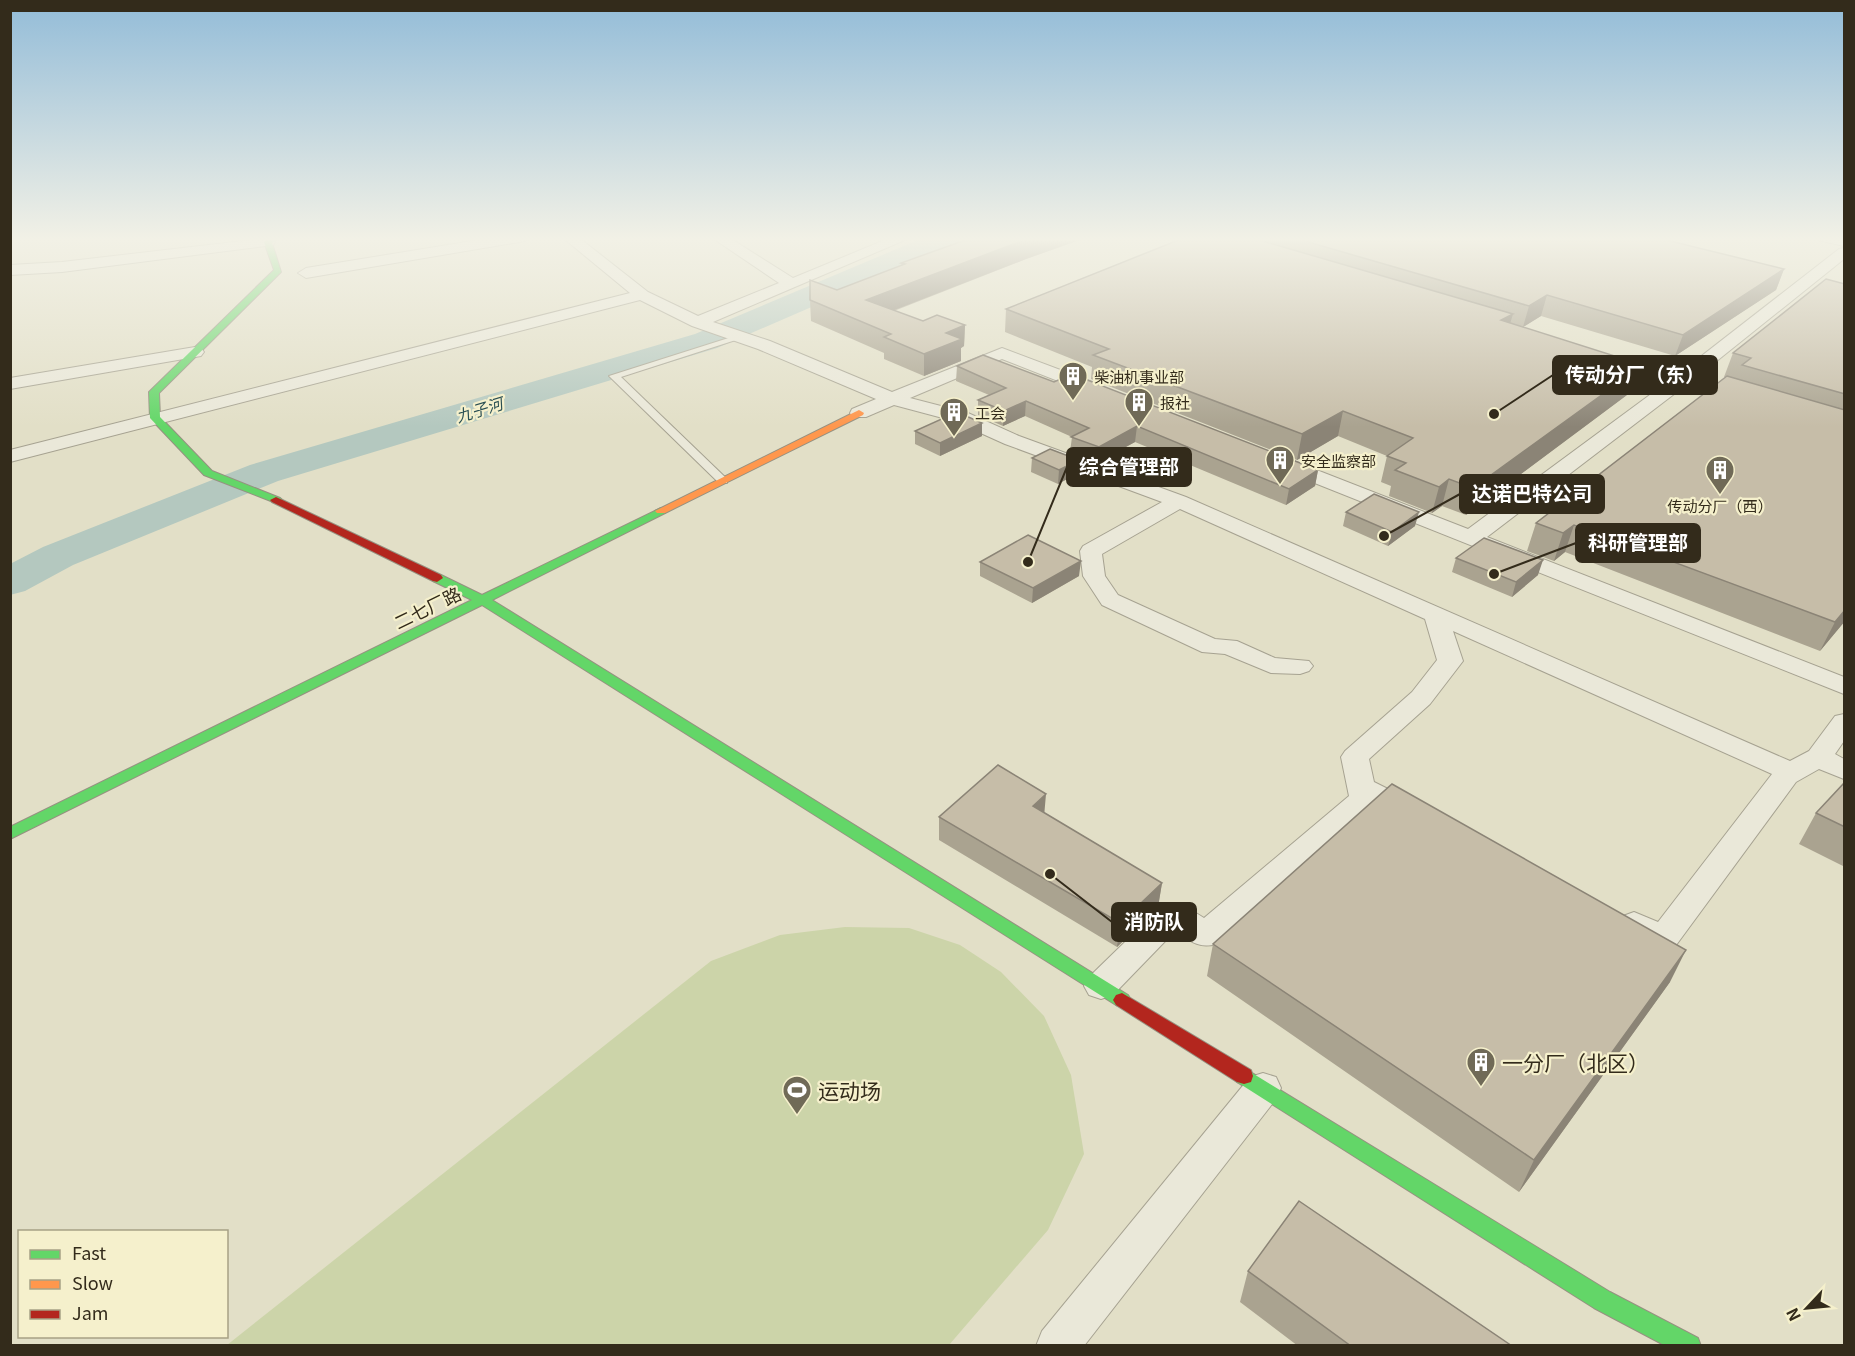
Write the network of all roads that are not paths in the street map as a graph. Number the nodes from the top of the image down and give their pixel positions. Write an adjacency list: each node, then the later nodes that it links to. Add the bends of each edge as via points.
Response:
1 (247, 300): 8 (street)
2 (621, 300): 16 (street)
3 (653, 300): 6 (street)
4 (756, 300): 6 (street)
5 (1783, 300): 10 (street)
6 (705, 325): 7 (street)
7 (741, 336): 13 (street); 19 (lane, via 614,376)
8 (195, 352): 11 (street); 16 (street, via 154,392)
9 (1591, 355): 10 (street)
10 (1680, 381): 14 (street); 21 (street)
11 (10, 384)
12 (1111, 396): 13 (street, via 1002,353)
13 (892, 399): 15 (street); 20 (street, via 961,417 1012,440)
14 (1757, 404)
15 (860, 413): 19 (street, 二七厂路)
16 (155, 418): 17 (street); 22 (street, via 208,473 256,490)
17 (10, 456)
18 (1264, 456): 21 (street)
19 (723, 481): 22 (street, 二七厂路)
20 (1179, 501): 23 (street); 24 (street, via 1091,551 1094,576 1110,600 1210,647 1228,646 1271,665)
21 (1472, 537): 25 (street)
22 (483, 600): 32 (street, 二七厂路); 34 (street)
23 (1436, 617): 29 (street); 30 (street, via 1450,661 1421,698 1355,757)
24 (1300, 666)
25 (1845, 686)
26 (1845, 722): 27 (street)
27 (1819, 757): 28 (street); 29 (street)
28 (1845, 770)
29 (1791, 772): 33 (street, via 1663,939)
30 (1362, 787): 31 (street); 34 (street, via 1364,799 1205,935 1173,915)
31 (1435, 824)
32 (10, 834)
33 (1611, 913)
34 (1101, 986): 35 (street)
35 (1263, 1088): 36 (street); 37 (street, via 1602,1300)
36 (1057, 1346)
37 (1690, 1346)

